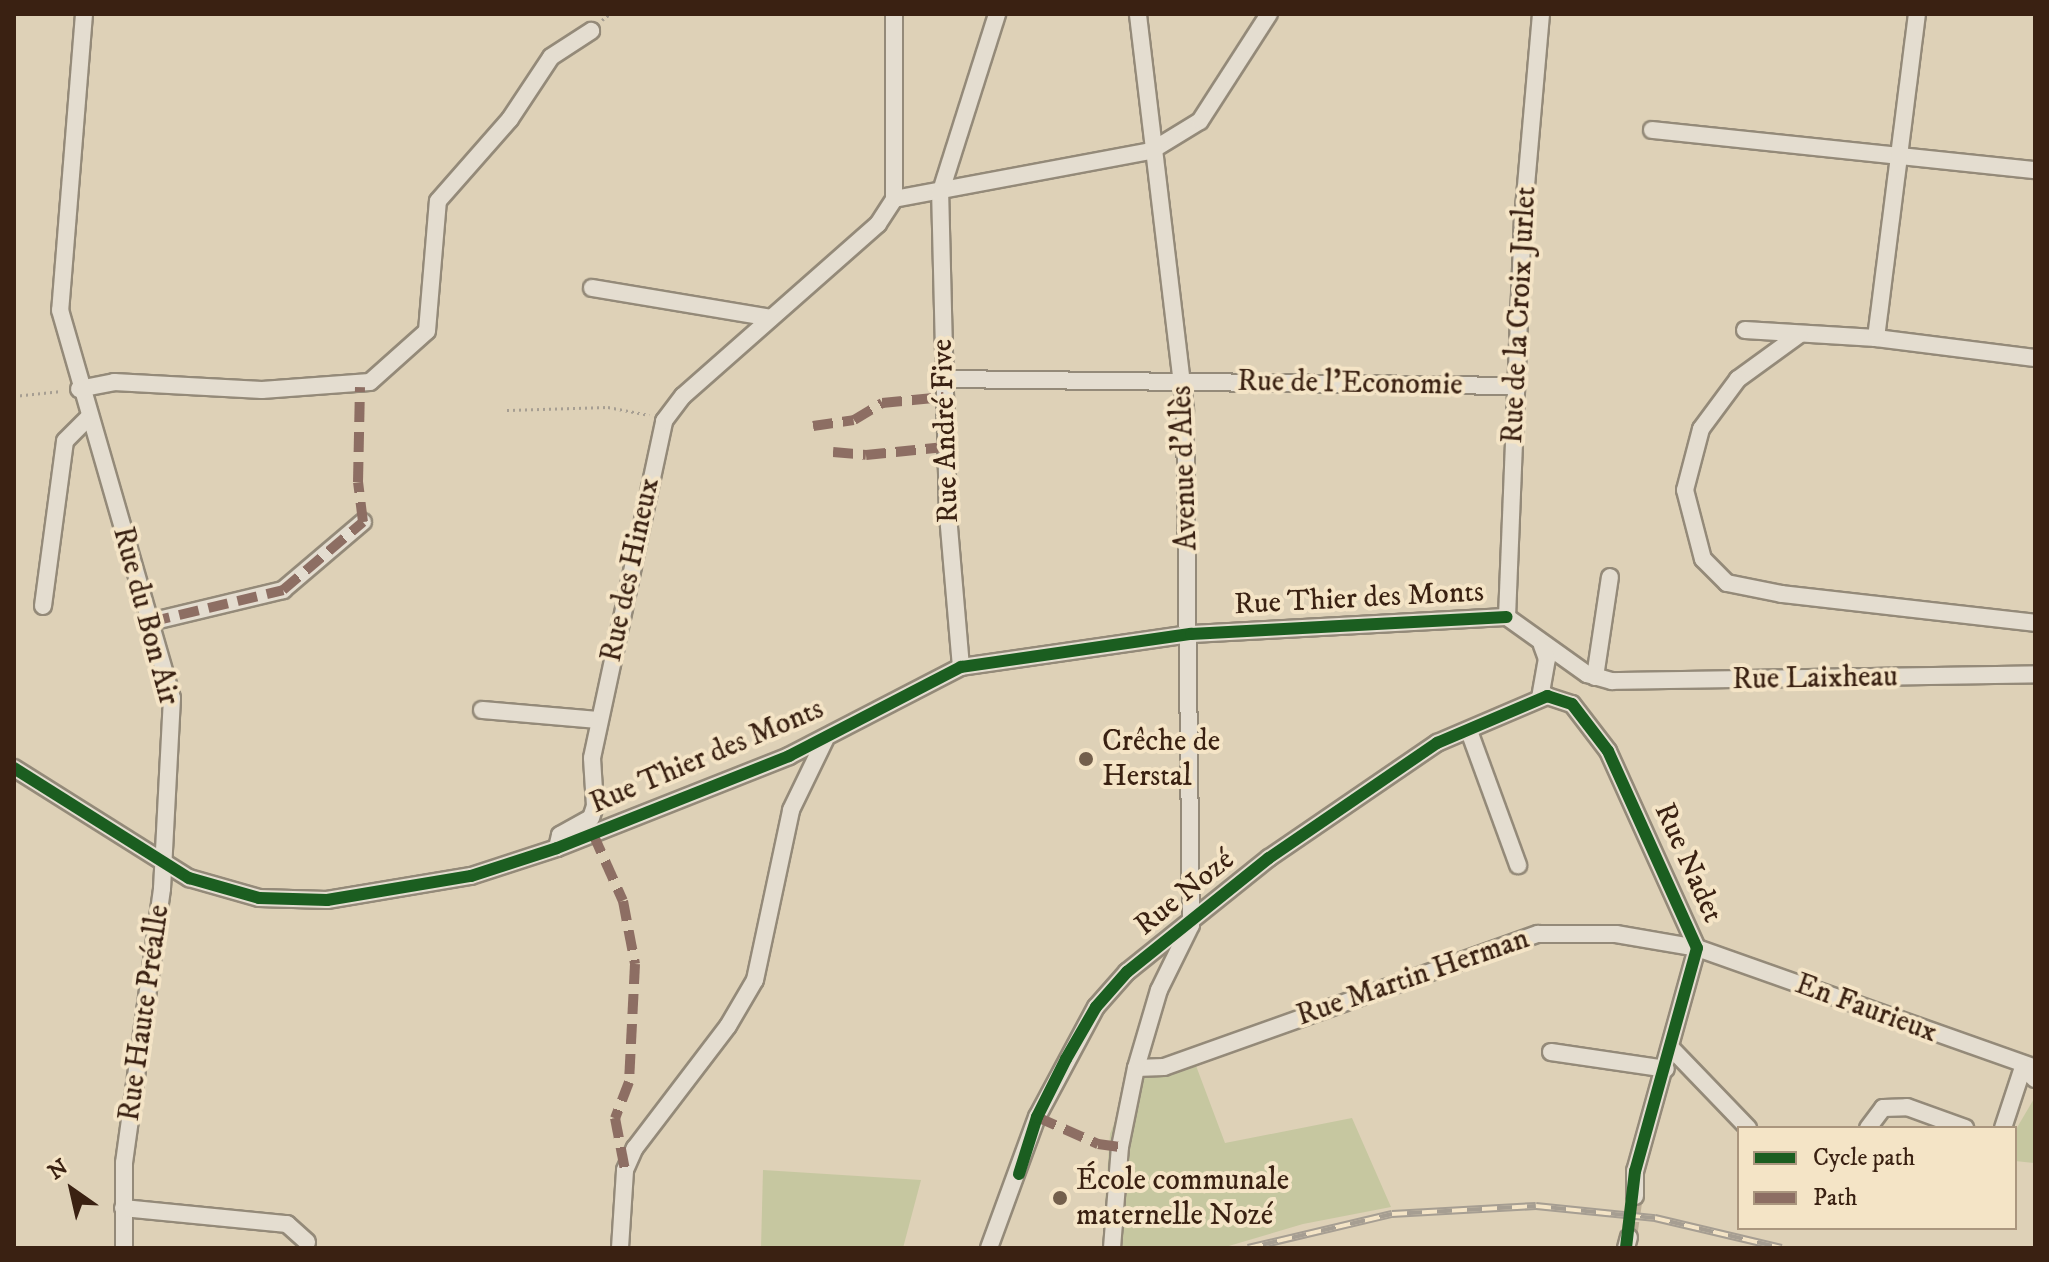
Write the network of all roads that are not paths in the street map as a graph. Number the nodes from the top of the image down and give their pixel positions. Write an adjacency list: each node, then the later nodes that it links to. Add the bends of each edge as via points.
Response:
1 (84, 14): 24 (street, Rue du Bon Air, via 59,288 65,340)
2 (894, 14): 14 (street)
3 (997, 14): 13 (street, Rue André Five)
4 (1138, 14): 10 (street, Avenue d'Alès)
5 (1269, 14): 10 (street, via 1200,121)
6 (1541, 14): 23 (street, Rue de la Croix Jurlet)
7 (1917, 14): 11 (street)
8 (591, 31): 24 (street, via 551,57 510,119 438,201 427,331 370,382 228,390 114,382)
9 (1652, 130): 11 (street)
10 (1151, 151): 13 (street); 22 (street, Avenue d'Alès)
11 (1900, 157): 12 (street); 19 (street)
12 (2035, 170)
13 (940, 194): 14 (street); 21 (street, Rue André Five)
14 (894, 199): 16 (street, Rue des Hineux, via 878,224)
15 (592, 288): 16 (street)
16 (771, 318): 40 (street, Rue des Hineux, via 683,396 662,426)
17 (1745, 330): 18 (street)
18 (1800, 334): 19 (street); 31 (street, via 1738,379 1701,429 1685,490 1703,559 1727,583 1782,594)
19 (1876, 338): 20 (street)
20 (2035, 358)
21 (944, 379): 22 (street, Rue de l'Economie); 34 (street, Rue André Five, via 948,515)
22 (1183, 383): 23 (street, Rue de l'Economie); 32 (street, Avenue d'Alès)
23 (1515, 386): 29 (street, Rue de la Croix Jurlet)
24 (79, 389): 25 (street, Rue du Bon Air)
25 (88, 418): 28 (street, via 65,441); 30 (street, Rue du Bon Air)
26 (363, 522): 30 (street, via 283,590)
27 (1610, 577): 36 (street)
28 (43, 606)
29 (1507, 617): 32 (street, Rue Thier des Monts); 33 (street)
30 (150, 622): 46 (street, Rue du Bon Air, via 172,698)
31 (2035, 623)
32 (1191, 634): 34 (street, Rue Thier des Monts); 47 (street, Avenue d'Alès)
33 (1542, 645): 36 (street); 37 (street, via 1547,659)
34 (961, 667): 42 (street, Rue Thier des Monts)
35 (2035, 674): 36 (street, Rue Laixheau, via 1716,681)
36 (1593, 677): 38 (street, via 1576,685)
37 (1540, 698): 38 (street); 41 (street, Rue Nozé)
38 (1572, 704): 48 (street, Rue Nadet, via 1608,751)
39 (482, 710): 40 (street)
40 (599, 720): 44 (street, Rue des Hineux, via 592,758 597,798 591,818 560,835)
41 (1469, 731): 45 (street); 47 (street, Rue Nozé, via 1437,743 1350,801 1269,858)
42 (826, 738): 44 (street, Rue Thier des Monts); 62 (street, via 791,810 755,980 728,1026 635,1148 625,1170)
43 (14, 768): 46 (street, Rue Thier des Monts)
44 (557, 848): 46 (street, Rue Thier des Monts, via 471,876 327,900 259,898)
45 (1518, 865)
46 (164, 866): 59 (street, Rue Haute Préalle, via 124,1163)
47 (1191, 925): 51 (street, via 1159,990); 63 (street, Rue Nozé, via 1127,972 1096,1007 1037,1117)
48 (1697, 948): 49 (street, Rue Nadet); 51 (street, Rue Martin Herman, via 1616,934 1517,939 1164,1067); 53 (street, En Faurieux)
49 (1672, 1049): 52 (street, Rue Nadet); 54 (street)
50 (1551, 1052): 52 (street)
51 (1136, 1068): 64 (street, via 1120,1147)
52 (1666, 1069): 58 (street, Rue Nadet, via 1635,1171)
53 (2031, 1071): 57 (street)
54 (1746, 1126)
55 (1870, 1126): 56 (street, via 1883,1108 1907,1107)
56 (1959, 1126)
57 (2004, 1126)
58 (1635, 1196)
59 (123, 1208): 60 (street, via 287,1224); 61 (street, Rue Haute Préalle)
60 (307, 1242)
61 (124, 1248)
62 (620, 1248)
63 (989, 1248)
64 (1112, 1248)

